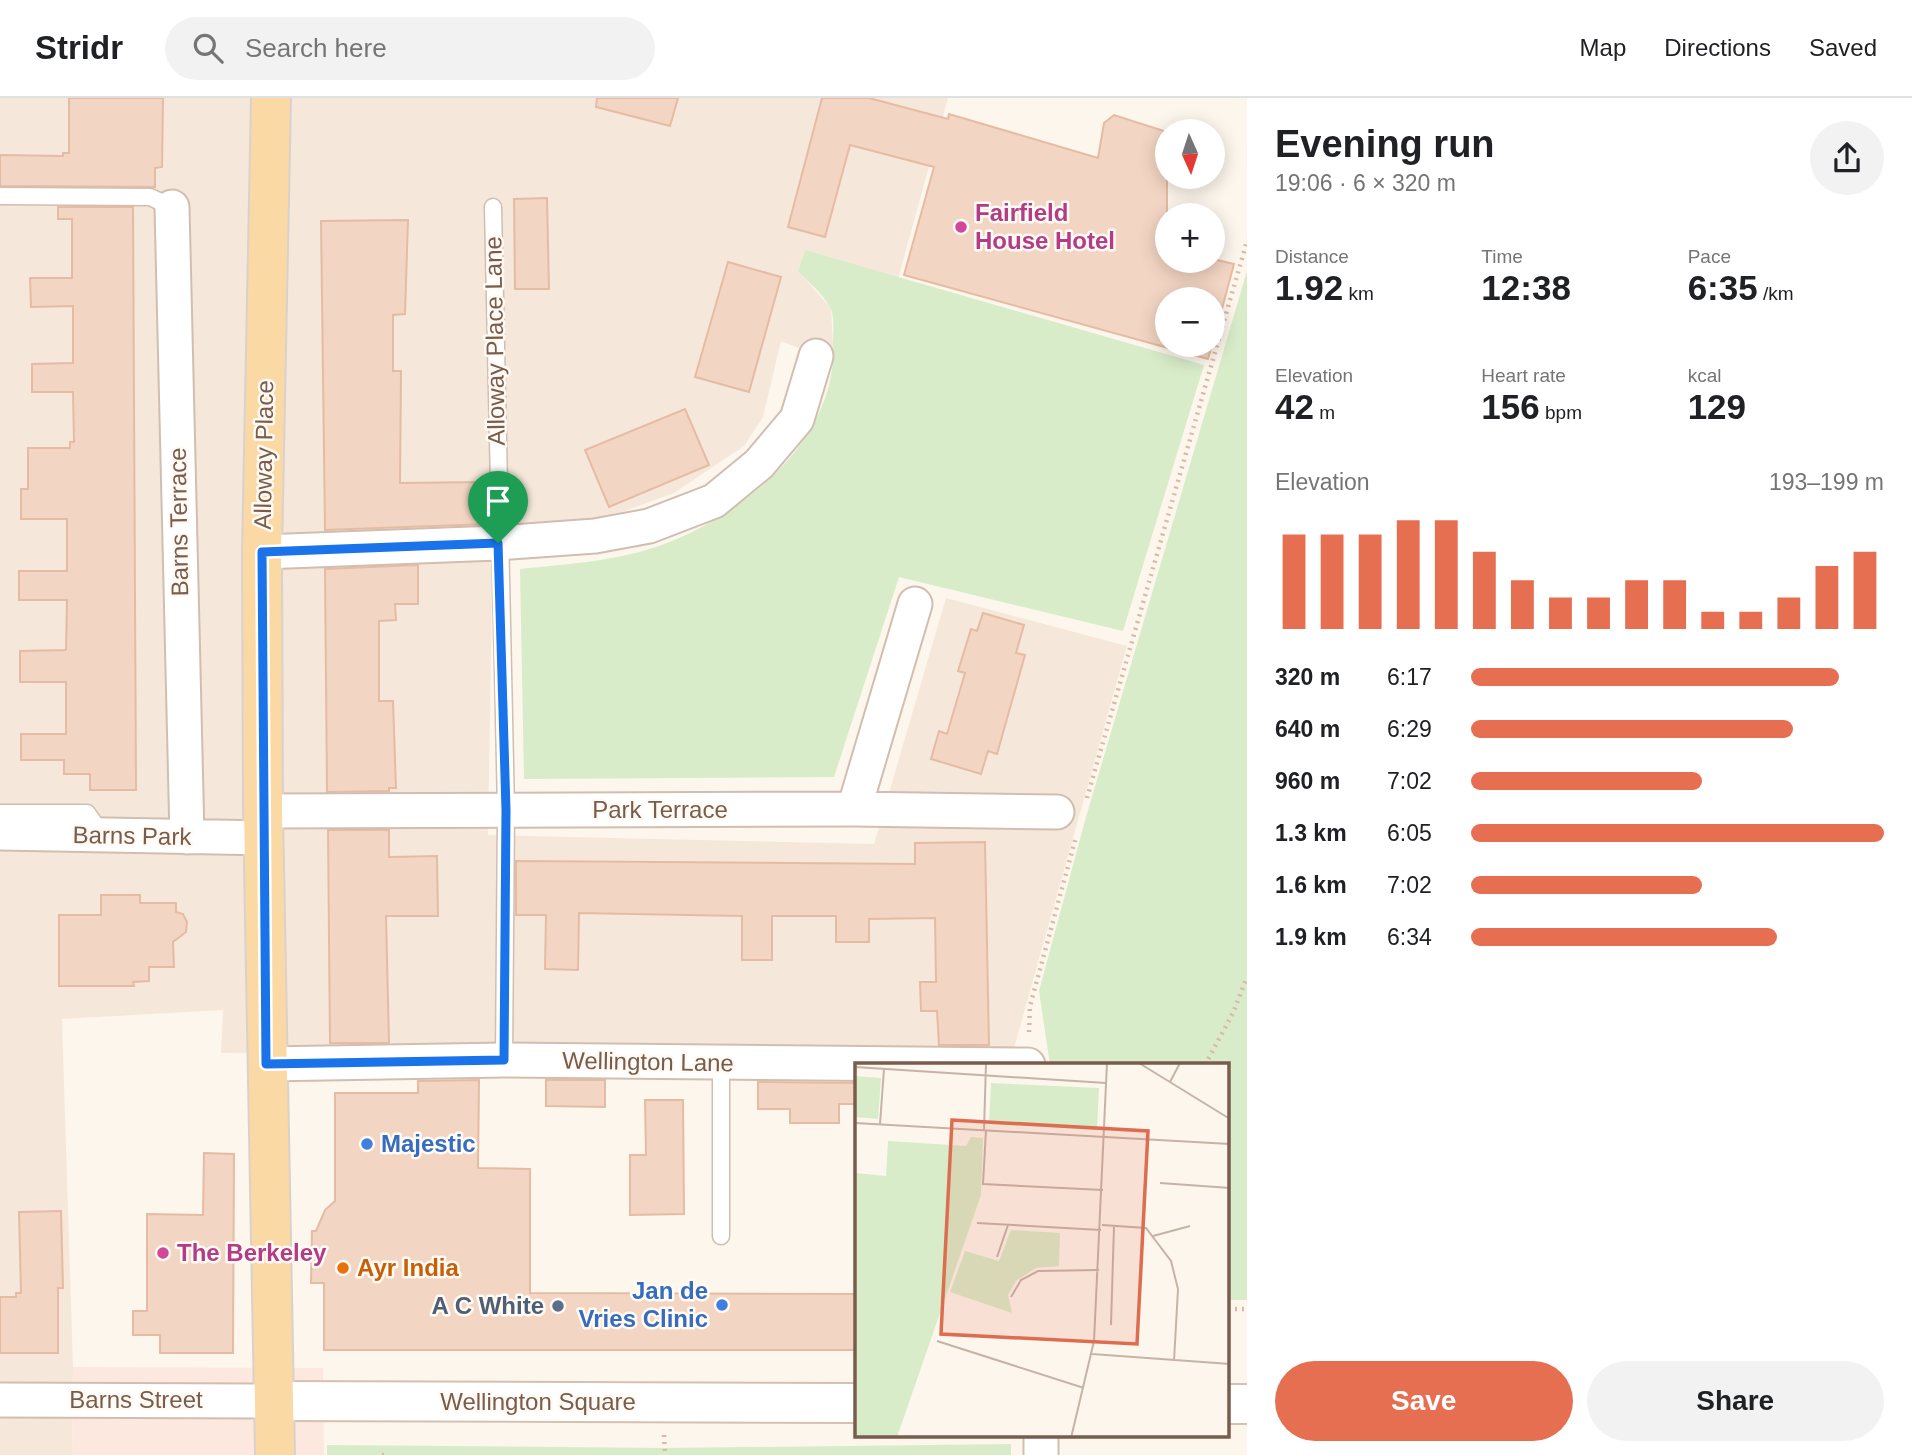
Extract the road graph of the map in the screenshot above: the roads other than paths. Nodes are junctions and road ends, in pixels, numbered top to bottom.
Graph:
1 (271, 98) edge
2 (0, 196) edge
3 (172, 207) joint
4 (492, 207) dead end
5 (816, 356) dead end
6 (498, 543) junction
7 (262, 552) junction
8 (915, 604) dead end
9 (854, 809) junction
10 (506, 810) junction
11 (0, 813) edge
12 (1074, 814) road end
13 (263, 825) junction
14 (0, 833) edge
15 (103, 835) junction
16 (187, 837) junction
17 (504, 1060) junction
18 (721, 1063) junction
19 (855, 1063) edge
20 (266, 1064) junction
21 (721, 1236) dead end
22 (0, 1400) edge
23 (273, 1401) junction
24 (855, 1403) edge
25 (275, 1455) edge

1 - 7 main road, Alloway Place
2 - 3 lane
3 - 16 street, Barns Terrace
4 - 6 lane, Alloway Place Lane
5 - 6 street
6 - 7 street
6 - 10 lane, Alloway Place Lane
7 - 13 main road, Alloway Place
8 - 9 street
9 - 10 street, Park Terrace
9 - 12 street, Park Terrace
10 - 13 street, Park Terrace
10 - 17 lane, Alloway Place Lane
11 - 15 lane
13 - 16 street, Barns Park
13 - 20 main road, Alloway Place
14 - 15 street, Barns Park
15 - 16 street, Barns Park
17 - 18 street, Wellington Lane
17 - 20 street, Wellington Lane
18 - 19 street, Wellington Lane
18 - 21 lane
20 - 23 main road, Alloway Place
22 - 23 street, Barns Street
23 - 24 street, Wellington Square
23 - 25 main road

